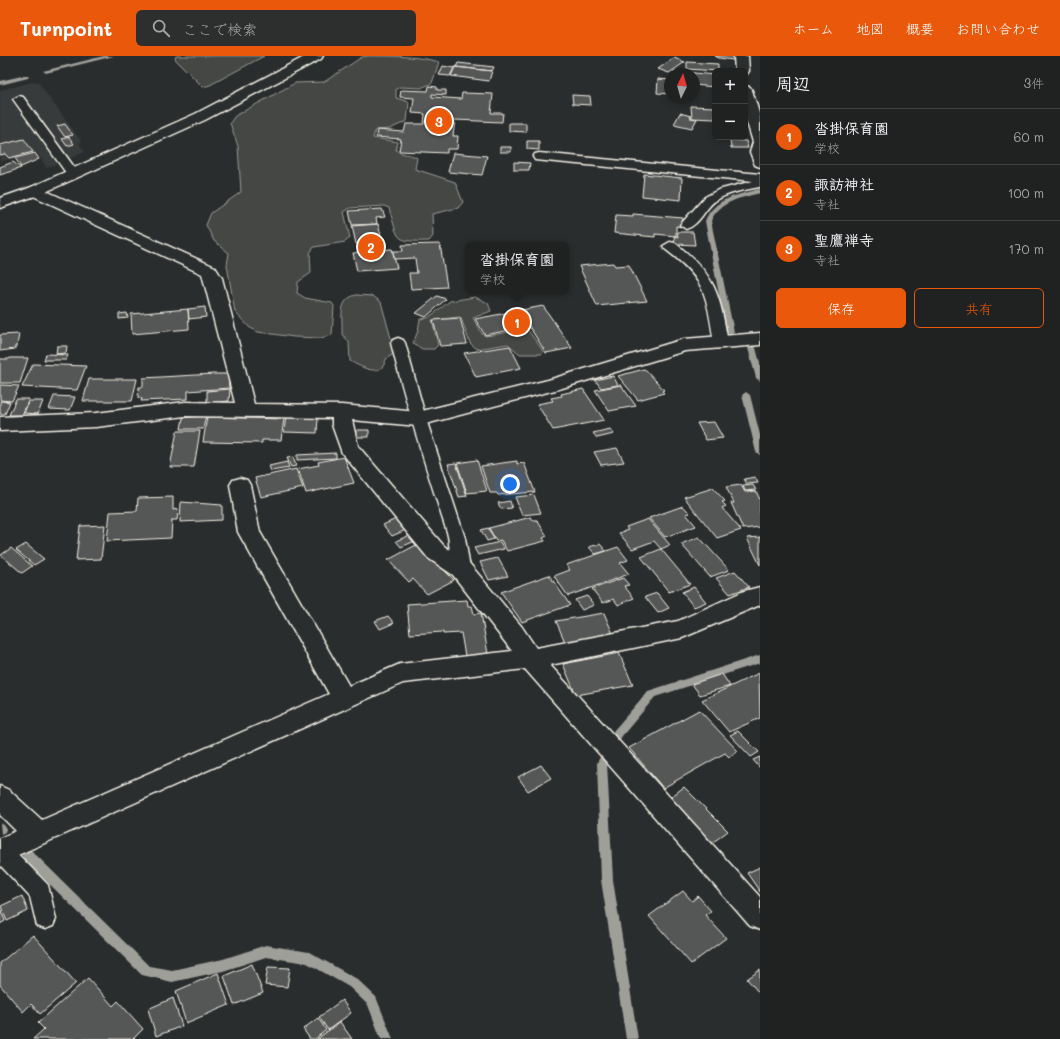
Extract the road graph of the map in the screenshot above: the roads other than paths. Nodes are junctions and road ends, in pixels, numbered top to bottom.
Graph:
1 (316, 56) edge
2 (741, 56) edge
3 (742, 68) edge
4 (19, 99) dead end
5 (748, 100) edge
6 (760, 142) edge
7 (539, 157) dead end
8 (760, 162) edge
9 (73, 174) junction
10 (760, 178) edge
11 (760, 184) edge
12 (34, 191) junction
13 (0, 203) edge
14 (686, 225) dead end
15 (670, 246) dead end
16 (760, 339) edge
17 (721, 342) junction
18 (398, 343) dead end
19 (246, 409) junction
20 (342, 412) junction
21 (418, 419) junction
22 (0, 424) edge
23 (240, 485) dead end
24 (461, 569) junction
25 (760, 596) edge
26 (530, 659) junction
27 (344, 699) junction
28 (0, 798) edge
29 (38, 834) junction
30 (1, 851) edge
31 (759, 914) edge
32 (45, 919) dead end

1 - 9 street
2 - 3 street
4 - 9 lane
5 - 6 street
6 - 8 street
7 - 10 lane
9 - 12 street
11 - 14 lane
12 - 13 street
12 - 19 street
15 - 17 lane
16 - 17 street
17 - 21 street
18 - 21 lane
19 - 20 street
19 - 22 street
20 - 21 street
20 - 24 street
21 - 24 lane
23 - 27 street
24 - 26 street
25 - 26 street
26 - 27 street
26 - 31 street
27 - 29 street
28 - 29 street
29 - 30 street
30 - 32 lane

